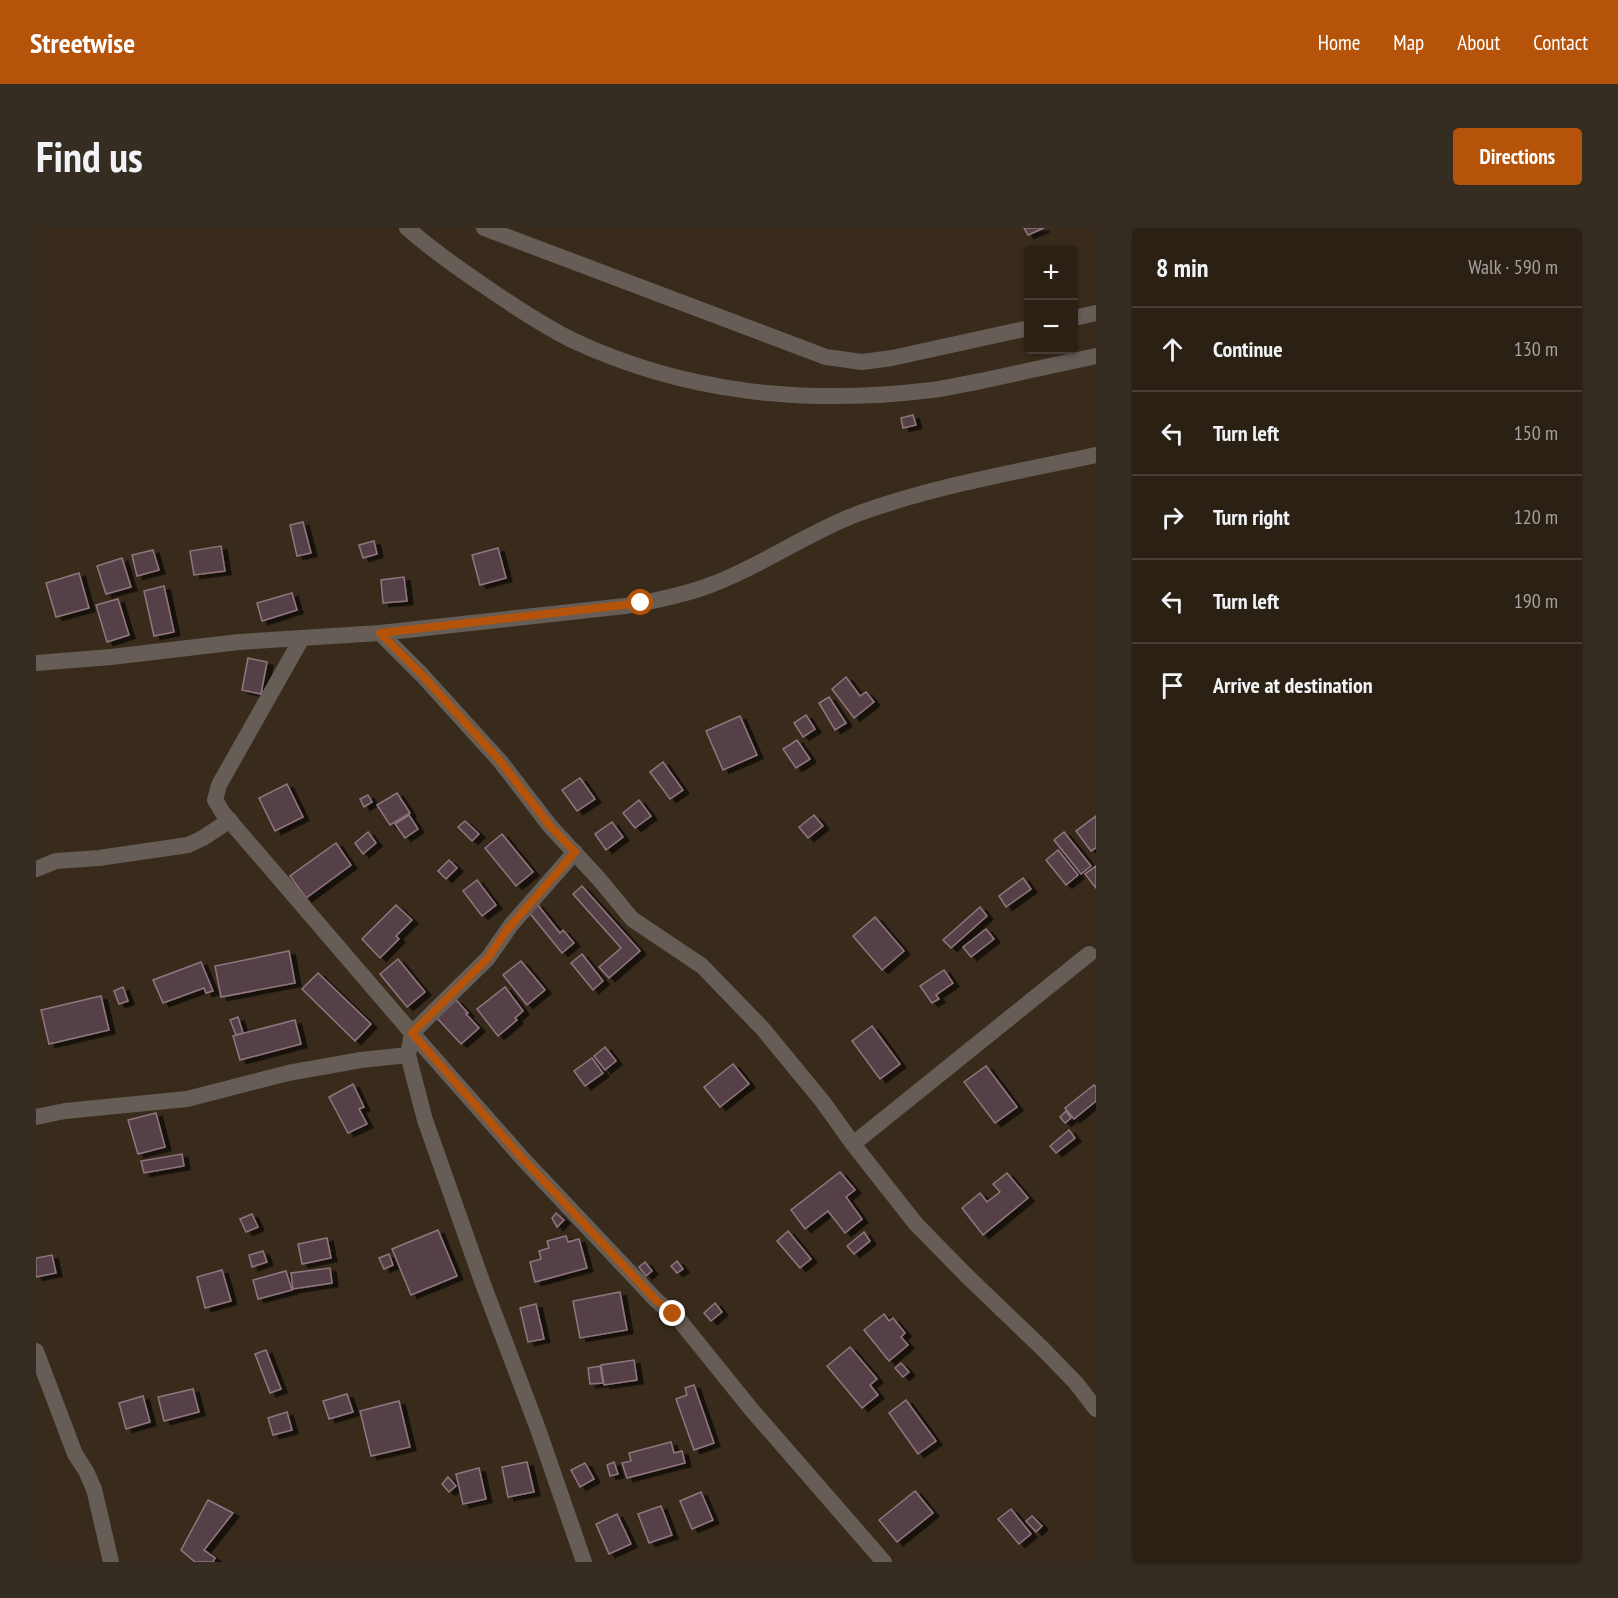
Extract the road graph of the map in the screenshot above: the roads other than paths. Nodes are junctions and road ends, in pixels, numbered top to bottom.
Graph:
1 (407, 228) edge
2 (484, 228) edge
3 (1096, 313) edge
4 (1078, 317) edge
5 (1024, 329) edge
6 (1096, 356) edge
7 (1096, 455) edge
8 (380, 633) junction
9 (302, 638) junction
10 (36, 663) edge
11 (230, 820) junction
12 (575, 852) junction
13 (36, 868) edge
14 (1089, 954) dead end
15 (412, 1033) junction
16 (408, 1055) junction
17 (36, 1116) edge
18 (853, 1144) junction
19 (36, 1352) edge
20 (1096, 1409) edge
21 (111, 1562) edge
22 (584, 1562) edge
23 (884, 1562) edge

1 - 6 street
2 - 5 street
3 - 4 street
7 - 8 street
8 - 9 street
8 - 12 street
9 - 10 street
9 - 11 street
11 - 13 street
11 - 15 street
12 - 15 street
12 - 18 street
14 - 18 street
15 - 16 street
15 - 23 street
16 - 17 street
16 - 22 street
18 - 20 street
19 - 21 street

